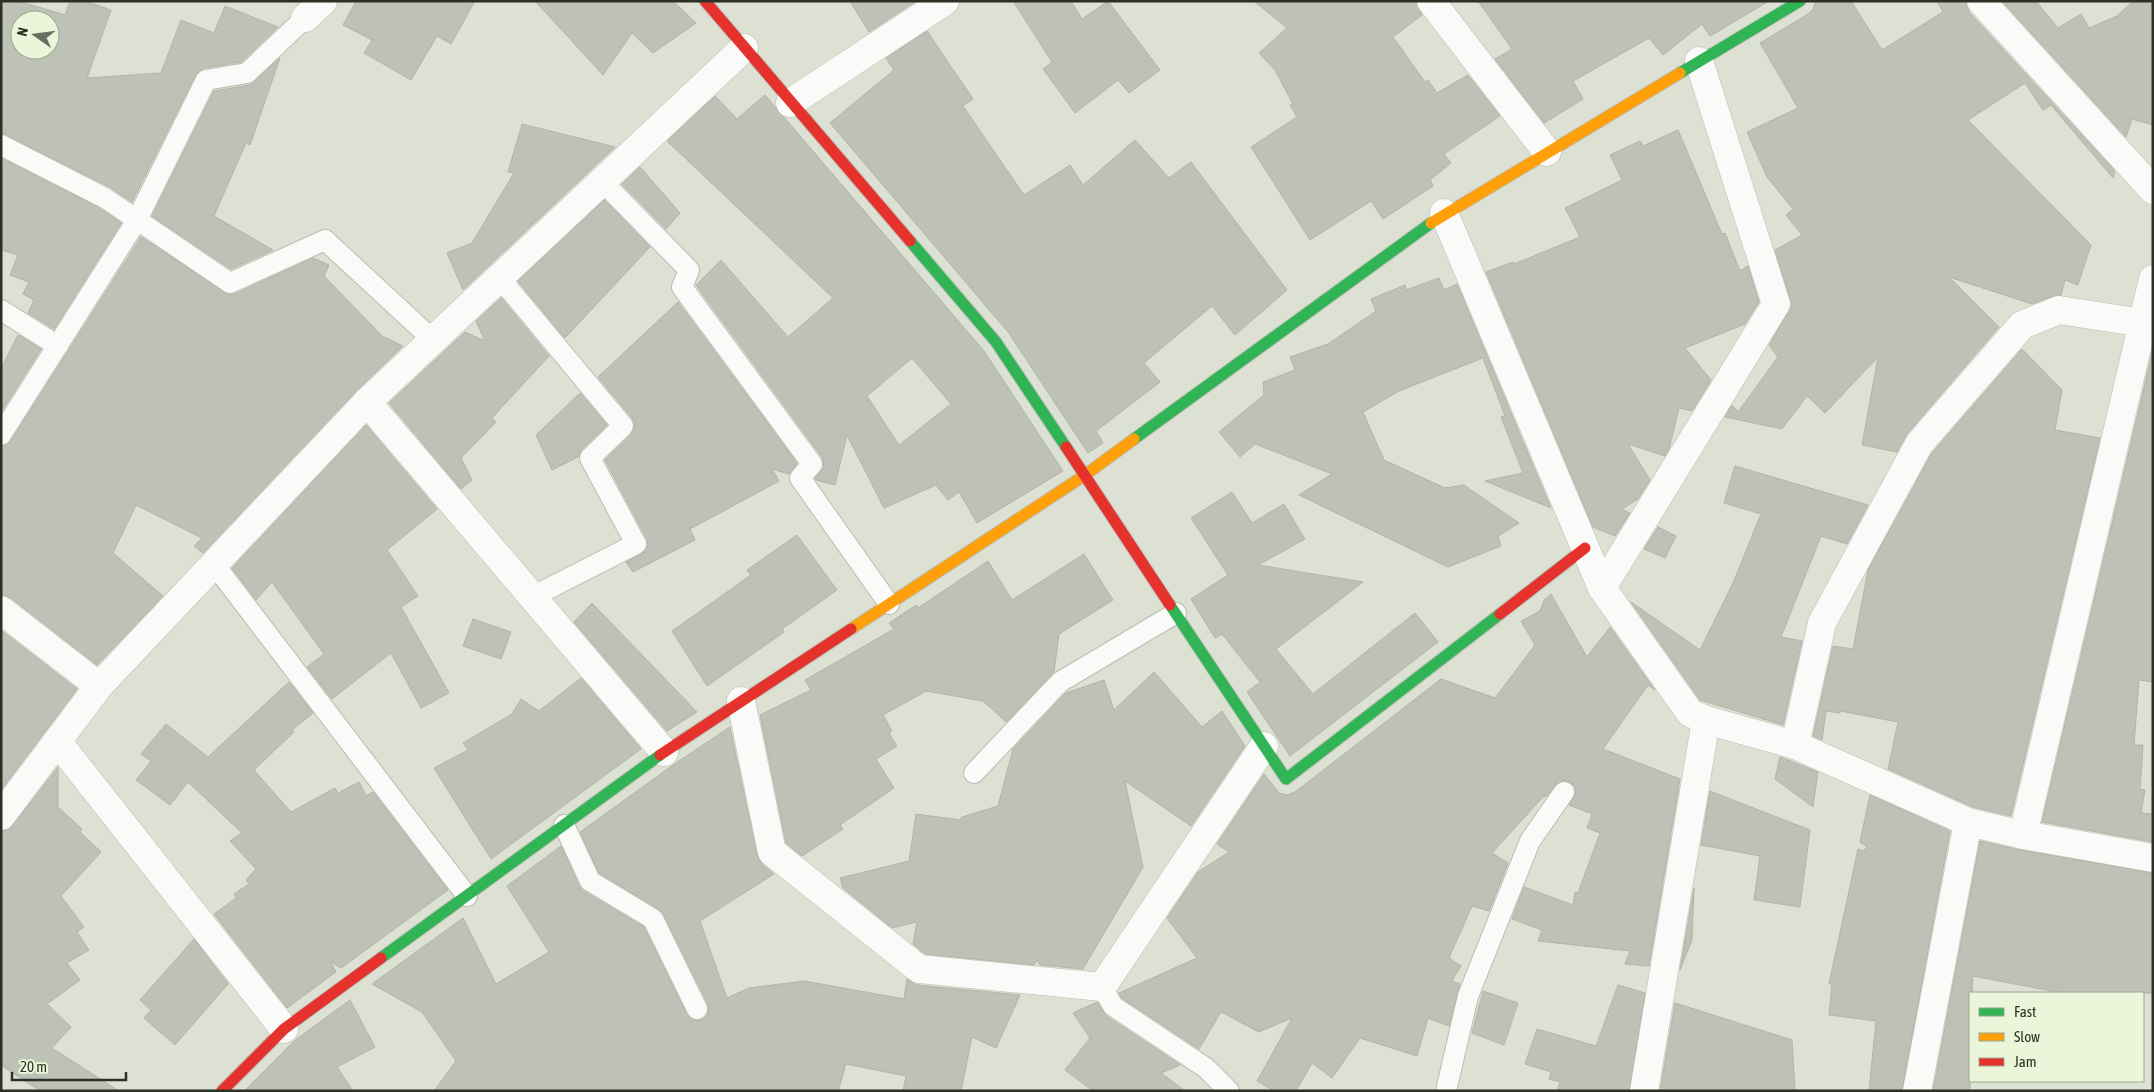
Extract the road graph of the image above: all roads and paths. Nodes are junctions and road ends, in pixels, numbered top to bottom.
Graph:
1 (705, 1) edge
2 (945, 1) edge
3 (1431, 1) edge
4 (1800, 1) edge
5 (1981, 1) edge
6 (314, 10) edge
7 (744, 48) junction
8 (1699, 61) junction
9 (790, 103) junction
10 (1, 145) edge
11 (1547, 152) junction
12 (602, 182) junction
13 (2153, 190) edge
14 (1444, 213) junction
15 (138, 220) junction
16 (500, 278) junction
17 (2153, 279) edge
18 (1, 310) edge
19 (2143, 323) junction
20 (434, 340) junction
21 (58, 346) junction
22 (367, 402) junction
23 (1, 435) edge
24 (1085, 475) junction
25 (1585, 548) junction
26 (214, 564) junction
27 (1602, 588) junction
28 (532, 596) junction
29 (889, 604) junction
30 (1, 610) edge
31 (1176, 613) junction
32 (99, 686) junction
33 (741, 702) junction
34 (1706, 720) junction
35 (57, 741) junction
36 (1795, 745) junction
37 (1264, 746) junction
38 (664, 752) junction
39 (974, 773) dead end
40 (1564, 792) dead end
41 (1, 816) edge
42 (1968, 822) junction
43 (564, 825) junction
44 (2023, 835) junction
45 (2153, 858) edge
46 (467, 896) junction
47 (1102, 988) junction
48 (697, 1009) dead end
49 (284, 1029) junction
50 (222, 1091) edge
51 (1229, 1091) edge
52 (1446, 1091) edge
53 (1644, 1091) edge
54 (1916, 1091) edge

1 - 7 street
2 - 9 street
3 - 11 street
4 - 8 street
5 - 13 street
6 - 15 lane
7 - 9 street
7 - 12 street
8 - 11 street
8 - 27 street
9 - 24 street
10 - 15 lane
11 - 14 street
12 - 16 street
12 - 29 lane
14 - 24 street
14 - 25 street
15 - 20 lane
15 - 21 lane
16 - 20 street
16 - 28 lane
17 - 19 street
18 - 21 lane
19 - 36 street
19 - 44 street
20 - 22 street
21 - 23 lane
22 - 26 street
22 - 28 street
24 - 29 street
24 - 31 street
25 - 27 street
25 - 37 street
26 - 32 street
26 - 46 lane
27 - 34 street
28 - 38 street
29 - 33 street
30 - 32 street
31 - 37 street
31 - 39 lane
32 - 35 street
33 - 38 street
33 - 47 street
34 - 36 street
34 - 53 street
35 - 41 street
35 - 49 street
36 - 42 street
37 - 47 street
38 - 43 street
40 - 52 lane
42 - 44 street
42 - 54 street
43 - 46 street
43 - 48 lane
44 - 45 street
46 - 49 street
47 - 51 lane
49 - 50 street

